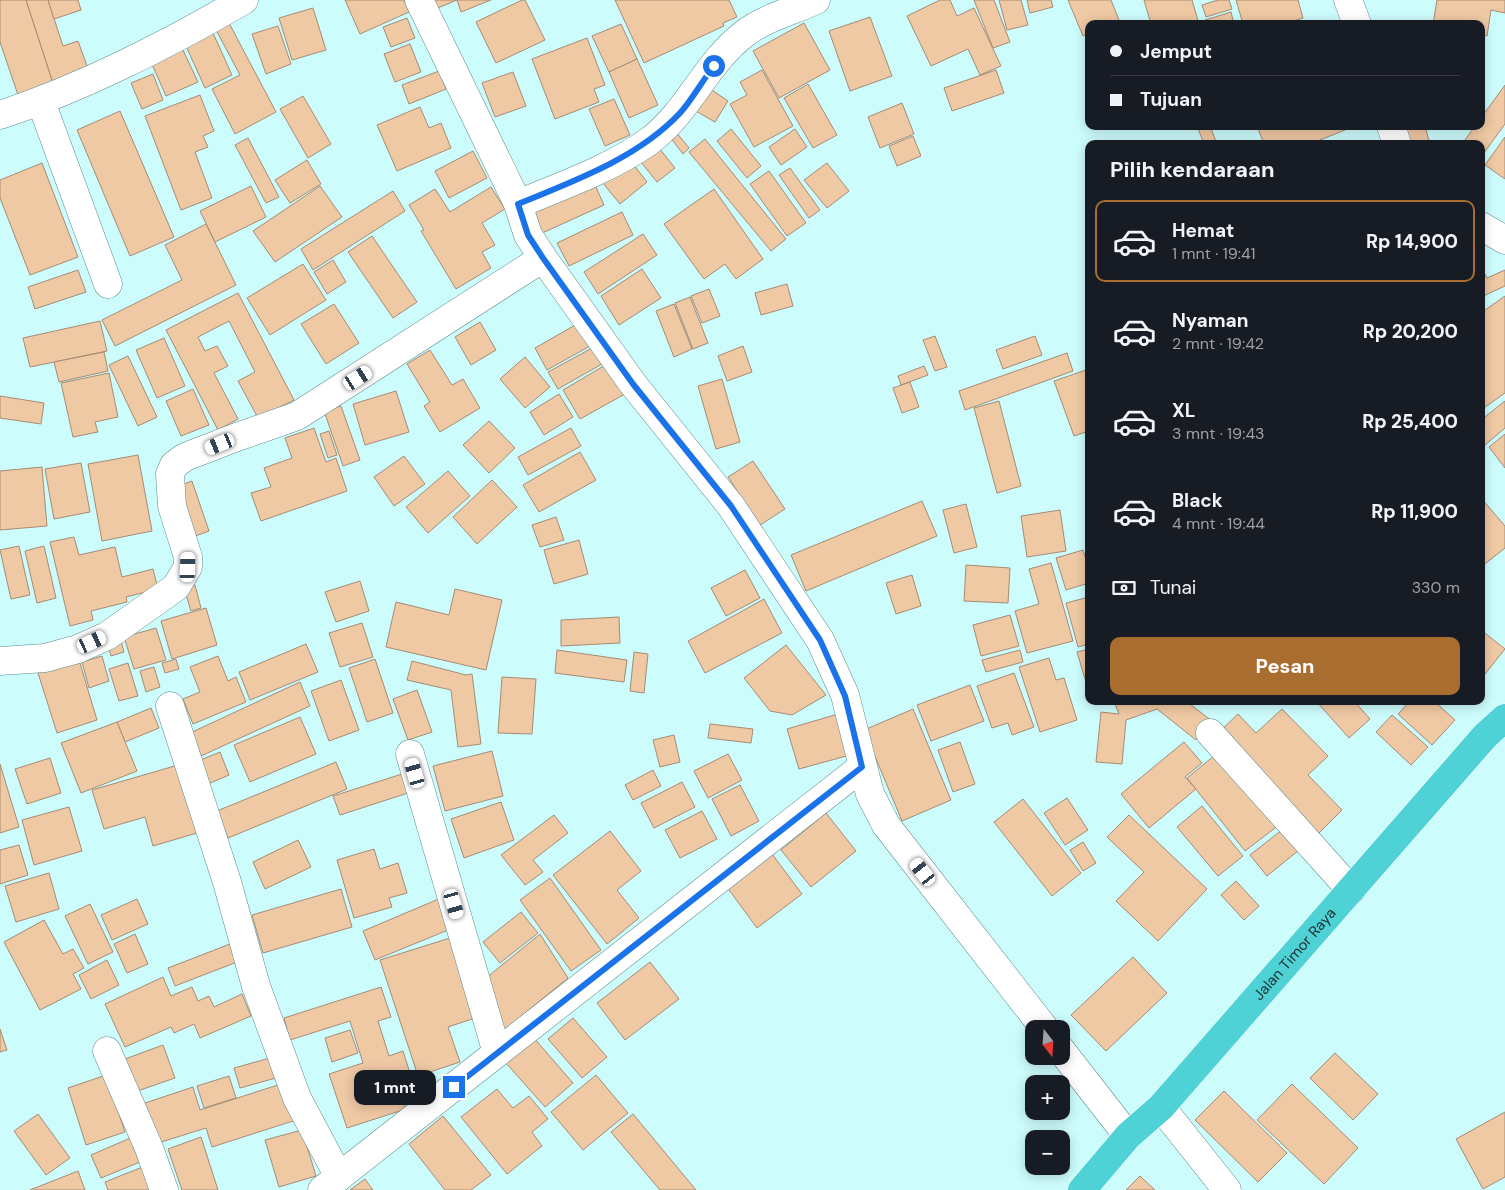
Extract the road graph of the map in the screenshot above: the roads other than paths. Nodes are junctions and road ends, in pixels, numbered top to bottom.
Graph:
1 (244, 0) edge
2 (419, 0) edge
3 (816, 0) edge
4 (1348, 0) edge
5 (1356, 20) edge
6 (41, 102) junction
7 (0, 115) edge
8 (518, 204) junction
9 (1485, 228) edge
10 (1505, 240) edge
11 (543, 258) junction
12 (108, 284) dead end
13 (0, 661) edge
14 (170, 706) dead end
15 (1505, 718) edge
16 (1210, 733) dead end
17 (410, 754) dead end
18 (862, 767) junction
19 (1351, 890) junction
20 (1038, 1020) edge
21 (107, 1051) dead end
22 (497, 1053) junction
23 (1070, 1062) edge
24 (1160, 1107) junction
25 (1128, 1136) junction
26 (331, 1184) edge
27 (164, 1190) edge
28 (1082, 1190) edge
29 (1227, 1190) edge

1 - 6 street
2 - 8 street
3 - 8 street
4 - 5 street
6 - 7 street
6 - 12 street
8 - 11 street
9 - 10 street
11 - 13 street
11 - 18 street
14 - 26 street
15 - 19 highway, Jalan Timor Raya
16 - 19 street
17 - 22 street
18 - 20 street
18 - 22 street
19 - 24 highway, Jalan Timor Raya
21 - 27 street
22 - 26 street
23 - 25 street
24 - 25 highway, Jalan Timor Raya
24 - 29 street
25 - 28 highway, Jalan Timor Raya

